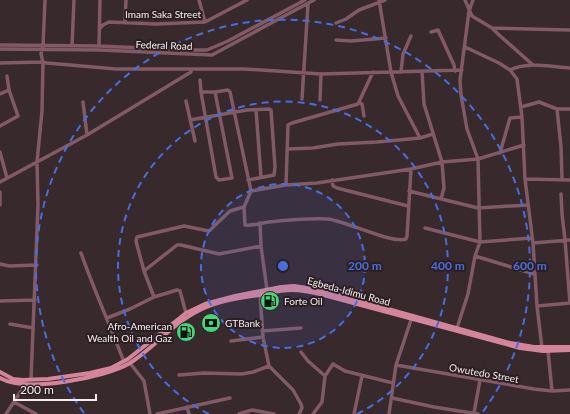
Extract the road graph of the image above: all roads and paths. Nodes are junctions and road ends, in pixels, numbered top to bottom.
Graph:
1 (45, 0) edge
2 (74, 0) edge
3 (100, 0) edge
4 (126, 0) edge
5 (199, 0) edge
6 (247, 0) edge
7 (314, 0) edge
8 (384, 0) edge
9 (465, 0) edge
10 (473, 0) edge
11 (300, 1) edge
12 (306, 2) edge
13 (379, 2) edge
14 (469, 10) junction
15 (125, 22) junction
16 (205, 22) junction
17 (336, 23) dead end
18 (100, 28) junction
19 (492, 28) junction
20 (248, 30) junction
21 (570, 30) edge
22 (431, 32) dead end
23 (250, 35) junction
24 (411, 36) dead end
25 (386, 38) junction
26 (336, 40) dead end
27 (0, 46) edge
28 (72, 46) junction
29 (99, 46) junction
30 (465, 47) junction
31 (43, 48) junction
32 (0, 49) edge
33 (43, 62) junction
34 (0, 63) edge
35 (533, 65) junction
36 (570, 68) edge
37 (191, 69) junction
38 (462, 70) junction
39 (510, 70) junction
40 (422, 71) junction
41 (455, 71) junction
42 (372, 72) junction
43 (391, 72) junction
44 (401, 72) junction
45 (304, 73) junction
46 (321, 74) junction
47 (7, 76) dead end
48 (200, 80) dead end
49 (9, 90) junction
50 (201, 92) junction
51 (215, 92) junction
52 (0, 94) edge
53 (302, 99) dead end
54 (320, 100) dead end
55 (186, 101) dead end
56 (84, 102) dead end
57 (360, 103) junction
58 (521, 107) junction
59 (557, 109) junction
60 (570, 109) edge
61 (256, 110) junction
62 (234, 112) junction
63 (220, 114) junction
64 (364, 116) dead end
65 (206, 117) junction
66 (522, 117) junction
67 (190, 120) junction
68 (0, 126) edge
69 (433, 134) junction
70 (87, 135) junction
71 (420, 138) junction
72 (195, 141) dead end
73 (524, 145) junction
74 (288, 150) junction
75 (0, 152) edge
76 (500, 153) junction
77 (478, 159) junction
78 (37, 162) junction
79 (442, 162) junction
80 (411, 169) junction
81 (261, 177) junction
82 (7, 178) junction
83 (525, 179) junction
84 (562, 179) junction
85 (248, 180) junction
86 (332, 180) junction
87 (570, 180) edge
88 (0, 182) edge
89 (286, 185) junction
90 (251, 191) junction
91 (409, 191) junction
92 (0, 192) edge
93 (561, 194) dead end
94 (440, 199) junction
95 (0, 205) edge
96 (528, 205) junction
97 (408, 206) junction
98 (244, 207) junction
99 (478, 208) junction
100 (260, 223) junction
101 (425, 228) dead end
102 (532, 238) junction
103 (568, 240) edge
104 (480, 242) junction
105 (533, 243) junction
106 (261, 246) junction
107 (81, 253) dead end
108 (475, 256) junction
109 (0, 264) edge
110 (37, 265) junction
111 (144, 271) junction
112 (534, 274) junction
113 (267, 290) junction
114 (260, 294) junction
115 (154, 296) junction
116 (35, 300) junction
117 (0, 301) edge
118 (537, 306) junction
119 (186, 313) junction
120 (107, 318) junction
121 (411, 320) junction
122 (10, 324) dead end
123 (33, 328) junction
124 (301, 328) dead end
125 (457, 328) junction
126 (262, 332) junction
127 (263, 337) junction
128 (156, 340) junction
129 (231, 341) dead end
130 (570, 347) edge
131 (542, 348) junction
132 (570, 350) edge
133 (548, 351) junction
134 (301, 352) dead end
135 (124, 362) junction
136 (130, 363) junction
137 (396, 365) junction
138 (269, 366) junction
139 (0, 372) edge
140 (179, 375) dead end
141 (325, 376) junction
142 (362, 376) junction
143 (0, 378) edge
144 (32, 379) junction
145 (480, 380) junction
146 (48, 381) junction
147 (393, 383) junction
148 (25, 385) junction
149 (570, 390) edge
150 (552, 392) junction
151 (230, 398) dead end
152 (392, 398) junction
153 (14, 402) junction
154 (187, 407) junction
155 (6, 414) edge
156 (36, 414) edge
157 (150, 414) edge
158 (157, 414) edge
159 (189, 414) edge
160 (239, 414) edge
161 (273, 414) edge
162 (299, 414) edge
163 (313, 414) edge
164 (354, 414) edge
165 (389, 414) edge
166 (476, 414) edge

1 - 31 street
2 - 28 street
3 - 18 street
4 - 15 street
5 - 16 street
6 - 16 street, Imam Saka Street
7 - 12 street, Federal Road
8 - 13 street
9 - 14 street
10 - 14 street
11 - 12 street, Federal Road
11 - 20 street, Federal Road
12 - 23 street, Federal Road
12 - 45 street
13 - 17 street
13 - 25 street
14 - 19 street
14 - 30 street
15 - 16 street, Imam Saka Street
15 - 18 street, Imam Saka Street
18 - 29 street
19 - 21 street
19 - 35 street
20 - 23 street
20 - 29 street, Federal Road
22 - 41 street
23 - 31 street, Federal Road
24 - 44 street
25 - 26 street
25 - 43 street
27 - 31 street, Federal Road
28 - 29 street, Federal Road
28 - 31 street, Federal Road
30 - 38 street
30 - 39 street
31 - 32 street, Federal Road
31 - 33 street
33 - 34 street
33 - 37 street
33 - 78 street
35 - 36 street
35 - 39 street
37 - 45 street
37 - 70 street
38 - 41 street
38 - 77 street
39 - 58 street
40 - 41 street
40 - 44 street
40 - 69 street
42 - 43 street
42 - 46 street
42 - 57 street
43 - 44 street
43 - 71 street
45 - 46 street
45 - 53 street
46 - 54 street
47 - 49 street
48 - 50 street
49 - 52 street
49 - 68 street
50 - 51 street
50 - 65 street
51 - 62 street
51 - 63 street
55 - 67 street
56 - 70 street
57 - 64 street
57 - 74 street
58 - 59 street
58 - 66 street
59 - 60 street
59 - 84 street
61 - 62 street
61 - 81 street
61 - 81 street
62 - 63 street
62 - 85 street
63 - 65 street
63 - 65 street
65 - 67 street
66 - 73 street
66 - 76 street
67 - 72 street
69 - 71 street
69 - 79 street
70 - 78 street
71 - 74 street
73 - 76 street
73 - 83 street
74 - 89 street
75 - 82 street
76 - 77 street
77 - 79 street
77 - 99 street
78 - 82 street
78 - 110 street
79 - 80 street
79 - 94 street
80 - 86 street
80 - 91 street
81 - 85 street
82 - 88 street
83 - 84 street
83 - 96 street
84 - 87 street
85 - 90 street
86 - 89 street
86 - 97 street
89 - 90 street
90 - 98 street
91 - 94 street
91 - 97 street
92 - 95 street
93 - 103 street
94 - 99 street
96 - 99 street
96 - 102 street
97 - 100 street
98 - 100 street
98 - 111 street
99 - 104 street
100 - 106 street
101 - 104 street
102 - 104 street
102 - 105 street
103 - 105 street
103 - 118 street
104 - 108 street
105 - 112 street
106 - 111 street
106 - 113 street
107 - 120 street
108 - 112 street
108 - 125 street
109 - 110 street
110 - 116 street
111 - 115 street
112 - 118 street
113 - 119 main road, Egbeda-Idimu Road
113 - 125 main road, Egbeda-Idimu Road
114 - 121 main road, Egbeda-Idimu Road
114 - 126 street
114 - 128 main road, Egbeda-Idimu Road
115 - 119 street
115 - 120 street
116 - 117 street
116 - 123 street
118 - 131 street
119 - 128 main road, Egbeda-Idimu Road
120 - 135 street
121 - 133 main road, Egbeda-Idimu Road
121 - 137 street
122 - 123 street
123 - 144 street
124 - 126 street
125 - 131 main road, Egbeda-Idimu Road
126 - 127 street
127 - 129 street
127 - 138 street
128 - 135 main road, Egbeda-Idimu Road
128 - 136 main road, Egbeda-Idimu Road
130 - 131 main road, Egbeda-Idimu Road
132 - 133 main road, Egbeda-Idimu Road
133 - 150 street
134 - 141 street
135 - 146 main road, Egbeda-Idimu Road
136 - 146 main road, Egbeda-Idimu Road
136 - 157 street
137 - 145 street, Owutedo Street
137 - 147 street
138 - 140 street
138 - 162 street
139 - 144 main road, Egbeda-Idimu Road
141 - 142 street
141 - 163 street
142 - 147 street
142 - 164 street
143 - 148 main road, Egbeda-Idimu Road
144 - 146 main road, Egbeda-Idimu Road
145 - 150 street, Owutedo Street
145 - 166 street
146 - 148 main road, Egbeda-Idimu Road
147 - 152 street
148 - 153 street
149 - 150 street, Owutedo Street
151 - 154 street
152 - 165 street
152 - 166 street
153 - 155 street
153 - 156 street
154 - 158 street
154 - 159 street
160 - 161 street

